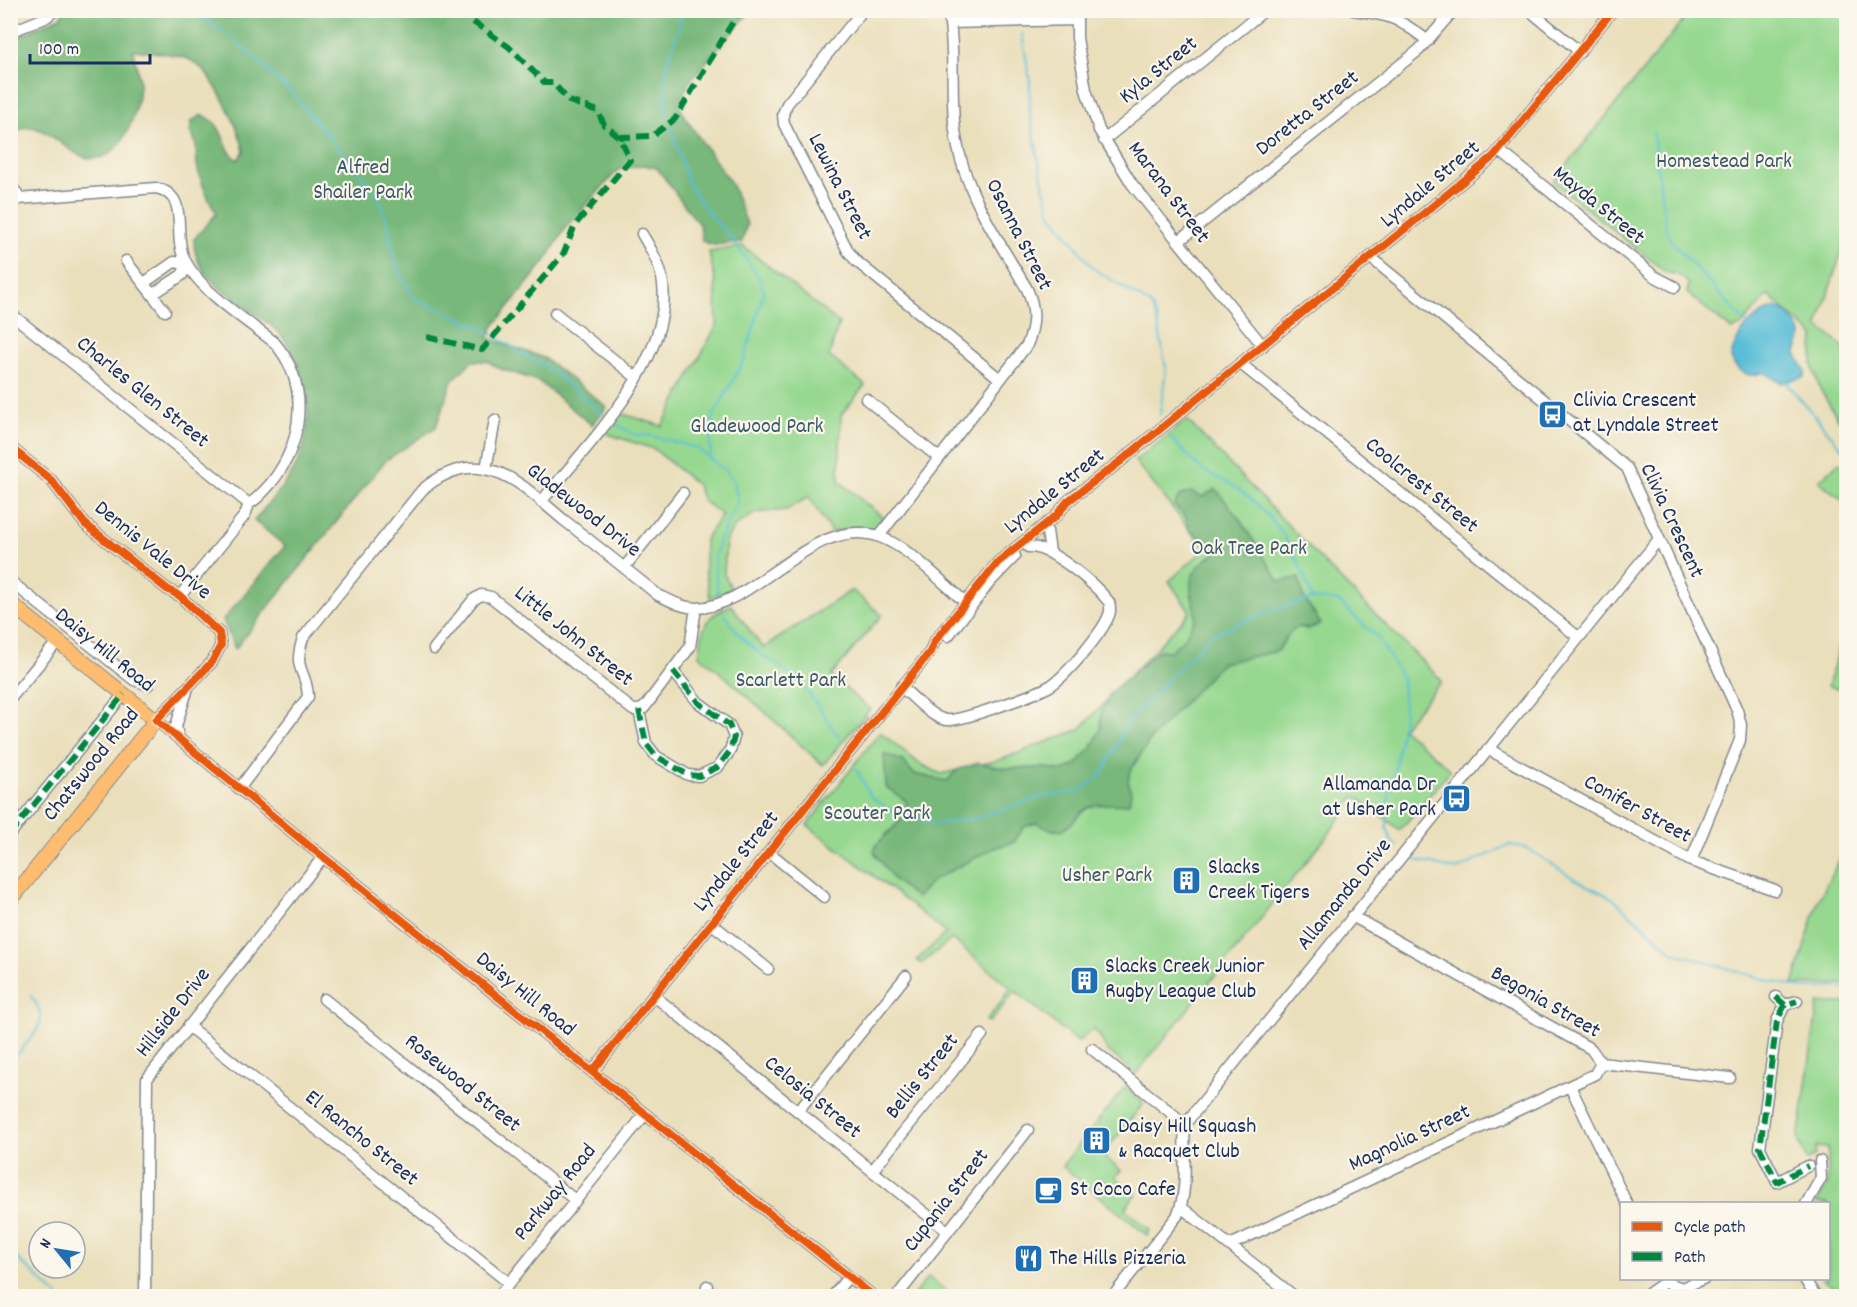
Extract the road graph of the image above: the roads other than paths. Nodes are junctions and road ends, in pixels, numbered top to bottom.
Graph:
1 (55, 10) edge
2 (863, 10) edge
3 (948, 10) edge
4 (1265, 10) edge
5 (1353, 10) edge
6 (1454, 10) edge
7 (1529, 10) edge
8 (1614, 10) edge
9 (1076, 15) edge
10 (950, 23) junction
11 (10, 32) edge
12 (1428, 41) junction
13 (1580, 52) junction
14 (1104, 140) junction
15 (1500, 151) junction
16 (10, 186) edge
17 (18, 199) junction
18 (10, 208) edge
19 (642, 234) dead end
20 (1179, 241) junction
21 (1371, 258) junction
22 (126, 261) dead end
23 (187, 264) junction
24 (144, 283) junction
25 (1675, 288) dead end
26 (153, 294) junction
27 (165, 311) dead end
28 (10, 313) edge
29 (555, 313) dead end
30 (1263, 346) junction
31 (1241, 364) junction
32 (637, 378) junction
33 (1000, 378) junction
34 (866, 399) dead end
35 (495, 420) dead end
36 (10, 447) edge
37 (939, 458) junction
38 (1122, 461) junction
39 (486, 469) junction
40 (683, 493) dead end
41 (542, 502) junction
42 (249, 504) junction
43 (1047, 531) junction
44 (879, 536) junction
45 (1659, 539) junction
46 (1028, 546) junction
47 (1050, 552) junction
48 (624, 568) junction
49 (10, 581) edge
50 (180, 596) junction
51 (10, 603) edge
52 (968, 604) junction
53 (696, 608) junction
54 (219, 633) joint
55 (1578, 637) junction
56 (58, 641) junction
57 (434, 649) dead end
58 (673, 671) junction
59 (148, 685) dead end
60 (902, 687) junction
61 (188, 688) junction
62 (124, 694) junction
63 (10, 699) edge
64 (639, 710) junction
65 (156, 720) junction
66 (178, 737) junction
67 (1488, 749) junction
68 (239, 789) junction
69 (10, 834) edge
70 (769, 852) junction
71 (323, 857) junction
72 (1691, 861) junction
73 (1775, 890) dead end
74 (824, 897) dead end
75 (11, 900) edge
76 (1352, 916) junction
77 (711, 923) junction
78 (768, 969) dead end
79 (906, 976) dead end
80 (653, 995) junction
81 (1776, 997) dead end
82 (324, 999) dead end
83 (1797, 1001) dead end
84 (1785, 1005) junction
85 (188, 1026) junction
86 (982, 1035) dead end
87 (1092, 1049) dead end
88 (1601, 1063) junction
89 (592, 1072) junction
90 (1730, 1078) dead end
91 (1569, 1086) junction
92 (798, 1111) junction
93 (645, 1114) junction
94 (1185, 1124) junction
95 (1028, 1130) dead end
96 (1820, 1161) dead end
97 (1808, 1166) dead end
98 (872, 1171) junction
99 (575, 1200) junction
100 (1627, 1202) edge
101 (1807, 1202) edge
102 (1181, 1207) junction
103 (946, 1230) junction
104 (1230, 1245) junction
105 (848, 1277) junction
106 (1664, 1280) edge
107 (1700, 1280) edge
108 (1805, 1280) edge
109 (509, 1283) junction
110 (145, 1296) edge
111 (499, 1296) edge
112 (833, 1296) edge
113 (873, 1296) edge
114 (897, 1296) edge
115 (1113, 1296) edge
116 (1294, 1296) edge
117 (1644, 1296) edge
118 (1815, 1296) edge

1 - 11 street
2 - 33 street, Lewina Street
3 - 10 street, Osanna Street
4 - 14 street, Kyla Street
5 - 12 street
6 - 12 street, Doretta Street
7 - 13 street
8 - 13 street, Lyndale Street
9 - 10 street
9 - 14 street, Marana Street
10 - 33 street, Osanna Street
12 - 20 street, Doretta Street
13 - 15 street, Lyndale Street
14 - 20 street, Marana Street
15 - 21 street, Lyndale Street
15 - 25 street, Mayda Street
16 - 17 street
17 - 18 street
17 - 23 street
19 - 32 street
20 - 30 street, Marana Street
21 - 30 street, Lyndale Street
21 - 45 street, Clivia Crescent
22 - 24 street
23 - 24 street
23 - 26 street
23 - 42 street
24 - 26 street
26 - 27 street
28 - 42 street, Charles Glen Street
29 - 32 street
30 - 31 street, Lyndale Street
31 - 38 street, Lyndale Street
31 - 55 street, Coolcrest Street
32 - 41 street
33 - 37 street, Osanna Street
34 - 37 street
35 - 39 street
36 - 50 street, Dennis Vale Drive
37 - 44 street, Osanna Street
38 - 43 street, Lyndale Street
38 - 52 street, Lyndale Street
39 - 41 street, Gladewood Drive
39 - 68 street, Gladewood Drive
40 - 48 street
41 - 48 street, Gladewood Drive
42 - 50 street
43 - 46 street, Lyndale Street
43 - 47 street
44 - 52 street
44 - 53 street
45 - 55 street, Allamanda Drive
45 - 72 street, Clivia Crescent
46 - 47 street
46 - 52 street, Lyndale Street
47 - 60 street
48 - 53 street, Gladewood Drive
49 - 59 street
50 - 54 street, Dennis Vale Drive
51 - 56 main road, Daisy Hill Road
52 - 60 street, Lyndale Street
53 - 58 street
54 - 61 street, Chatswood Road
55 - 67 street, Allamanda Drive
56 - 62 main road, Daisy Hill Road
56 - 63 street
57 - 64 street, Little John Street
58 - 64 street
58 - 64 street
60 - 70 street, Lyndale Street
61 - 65 street, Chatswood Road
61 - 66 street, Chatswood Road
62 - 65 main road, Daisy Hill Road
62 - 69 street
65 - 66 street, Daisy Hill Road
65 - 75 main road, Chatswood Road
66 - 68 street, Daisy Hill Road
67 - 72 street, Conifer Street
67 - 76 street, Allamanda Drive
68 - 71 street, Daisy Hill Road
70 - 74 street
70 - 77 street, Lyndale Street
71 - 85 street, Hillside Drive
71 - 89 street, Daisy Hill Road
72 - 73 street, Conifer Street
76 - 88 street, Begonia Street
76 - 94 street, Allamanda Drive
77 - 78 street
77 - 80 street, Lyndale Street
79 - 92 street
80 - 89 street, Lyndale Street
80 - 92 street, Celosia Street
81 - 84 street
82 - 99 street, Rosewood Street
83 - 84 street
84 - 97 street
85 - 109 street, El Rancho Street
85 - 110 street, Hillside Drive
86 - 98 street, Bellis Street
87 - 94 street
88 - 90 street, Begonia Street
88 - 91 street, Magnolia Street
89 - 93 street, Daisy Hill Road
91 - 100 street
91 - 104 street, Magnolia Street
92 - 98 street, Celosia Street
93 - 99 street, Parkway Road
93 - 105 street, Daisy Hill Road
94 - 102 street
95 - 103 street, Cupania Street
96 - 101 street
98 - 103 street, Celosia Street
99 - 109 street, Parkway Road
102 - 104 street
102 - 115 street
103 - 114 street, Cupania Street
104 - 116 street
105 - 112 street
105 - 113 street, Daisy Hill Road
106 - 107 street
106 - 117 street
108 - 118 street
109 - 111 street, Parkway Road

